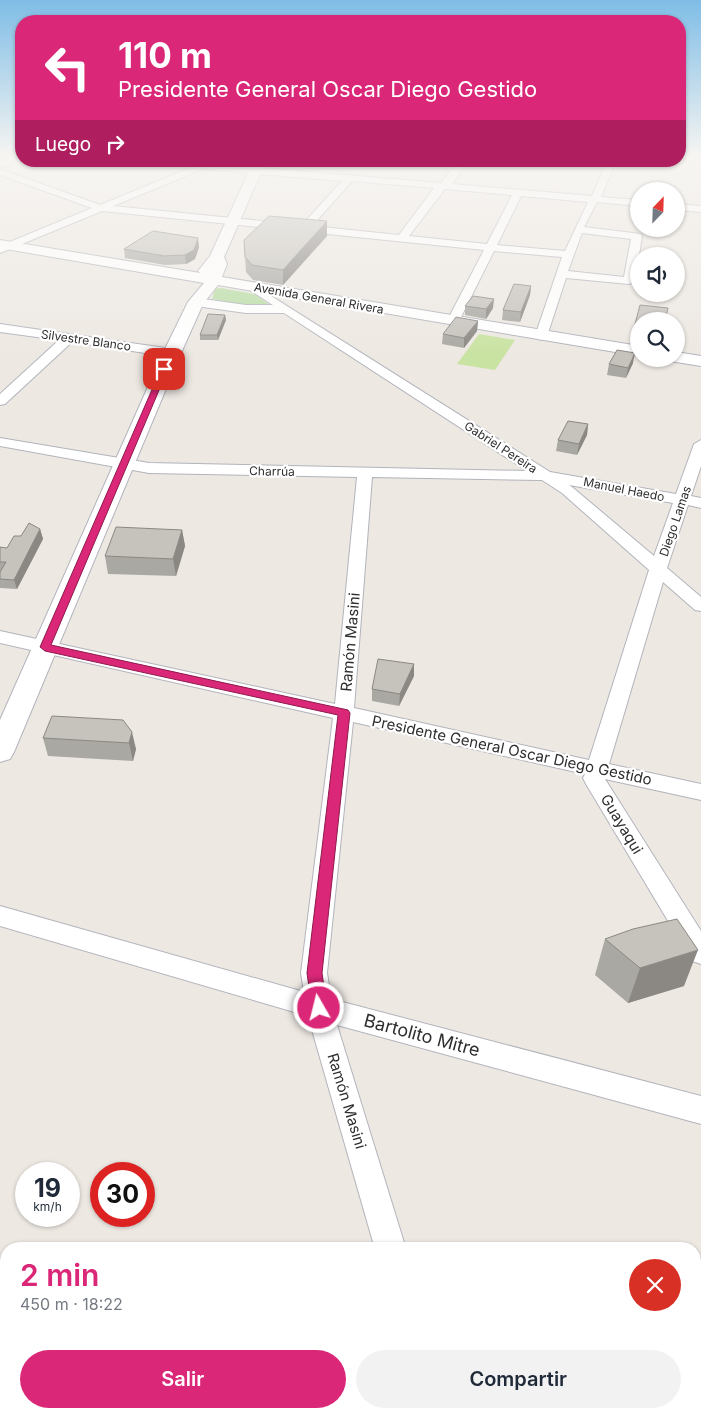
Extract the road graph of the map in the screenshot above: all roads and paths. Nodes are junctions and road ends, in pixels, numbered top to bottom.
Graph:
1 (63, 223) edge
2 (232, 223) edge
3 (255, 223) edge
4 (308, 223) edge
5 (413, 223) edge
6 (501, 223) edge
7 (581, 223) edge
8 (304, 228) junction
9 (578, 230) junction
10 (402, 238) junction
11 (4, 247) edge
12 (488, 247) junction
13 (570, 255) junction
14 (213, 260) junction
15 (173, 273) junction
16 (563, 274) junction
17 (208, 279) junction
18 (252, 287) junction
19 (196, 302) junction
20 (286, 309) junction
21 (453, 321) junction
22 (0, 328) edge
23 (541, 336) junction
24 (69, 338) junction
25 (630, 350) edge
26 (172, 353) junction
27 (685, 358) edge
28 (701, 361) edge
29 (0, 402) edge
30 (0, 442) edge
31 (701, 444) edge
32 (122, 464) junction
33 (365, 474) junction
34 (546, 476) junction
35 (683, 500) junction
36 (701, 503) edge
37 (658, 569) junction
38 (701, 606) edge
39 (0, 637) edge
40 (45, 647) junction
41 (344, 713) junction
42 (0, 752) edge
43 (597, 768) junction
44 (701, 792) edge
45 (0, 916) edge
46 (701, 953) edge
47 (319, 1008) junction
48 (701, 1110) edge
49 (389, 1242) edge

1 - 11 street
2 - 14 street
3 - 8 street
4 - 8 street
5 - 10 street
6 - 12 street
7 - 9 street
8 - 10 street
9 - 13 street
9 - 16 street
10 - 12 street
11 - 15 street, Avenida General Rivera
12 - 13 street
12 - 21 street
13 - 16 street
14 - 15 street
14 - 17 street
15 - 17 street, Avenida General Rivera
16 - 23 street
17 - 18 street, Avenida General Rivera
17 - 19 street
18 - 20 street, Gabriel Pereira
18 - 21 street, Avenida General Rivera
19 - 20 street
19 - 26 street
20 - 34 street, Gabriel Pereira
21 - 23 street, Avenida General Rivera
22 - 24 street, Silvestre Blanco
23 - 25 street, Avenida General Rivera
24 - 26 street, Silvestre Blanco
24 - 29 street
26 - 32 street
27 - 28 street
30 - 32 street, Charrúa
31 - 35 street, Diego Lamas
32 - 33 street, Charrúa
32 - 40 street
33 - 34 street, Charrúa
33 - 41 street, Ramón Masini
34 - 35 street, Manuel Haedo
34 - 37 street, Gabriel Pereira
35 - 36 street, Manuel Haedo
35 - 37 street, Diego Lamas
37 - 38 street, Gabriel Pereira
37 - 43 street, Guayaqui
39 - 40 street, Presidente General Oscar Diego Gestido
40 - 41 street, Presidente General Oscar Diego Gestido
40 - 42 street
41 - 43 street, Presidente General Oscar Diego Gestido
41 - 47 street, Ramón Masini
43 - 44 street, Presidente General Oscar Diego Gestido
43 - 46 street, Guayaqui
45 - 47 street, Bartolito Mitre
47 - 48 street, Bartolito Mitre
47 - 49 street, Ramón Masini

